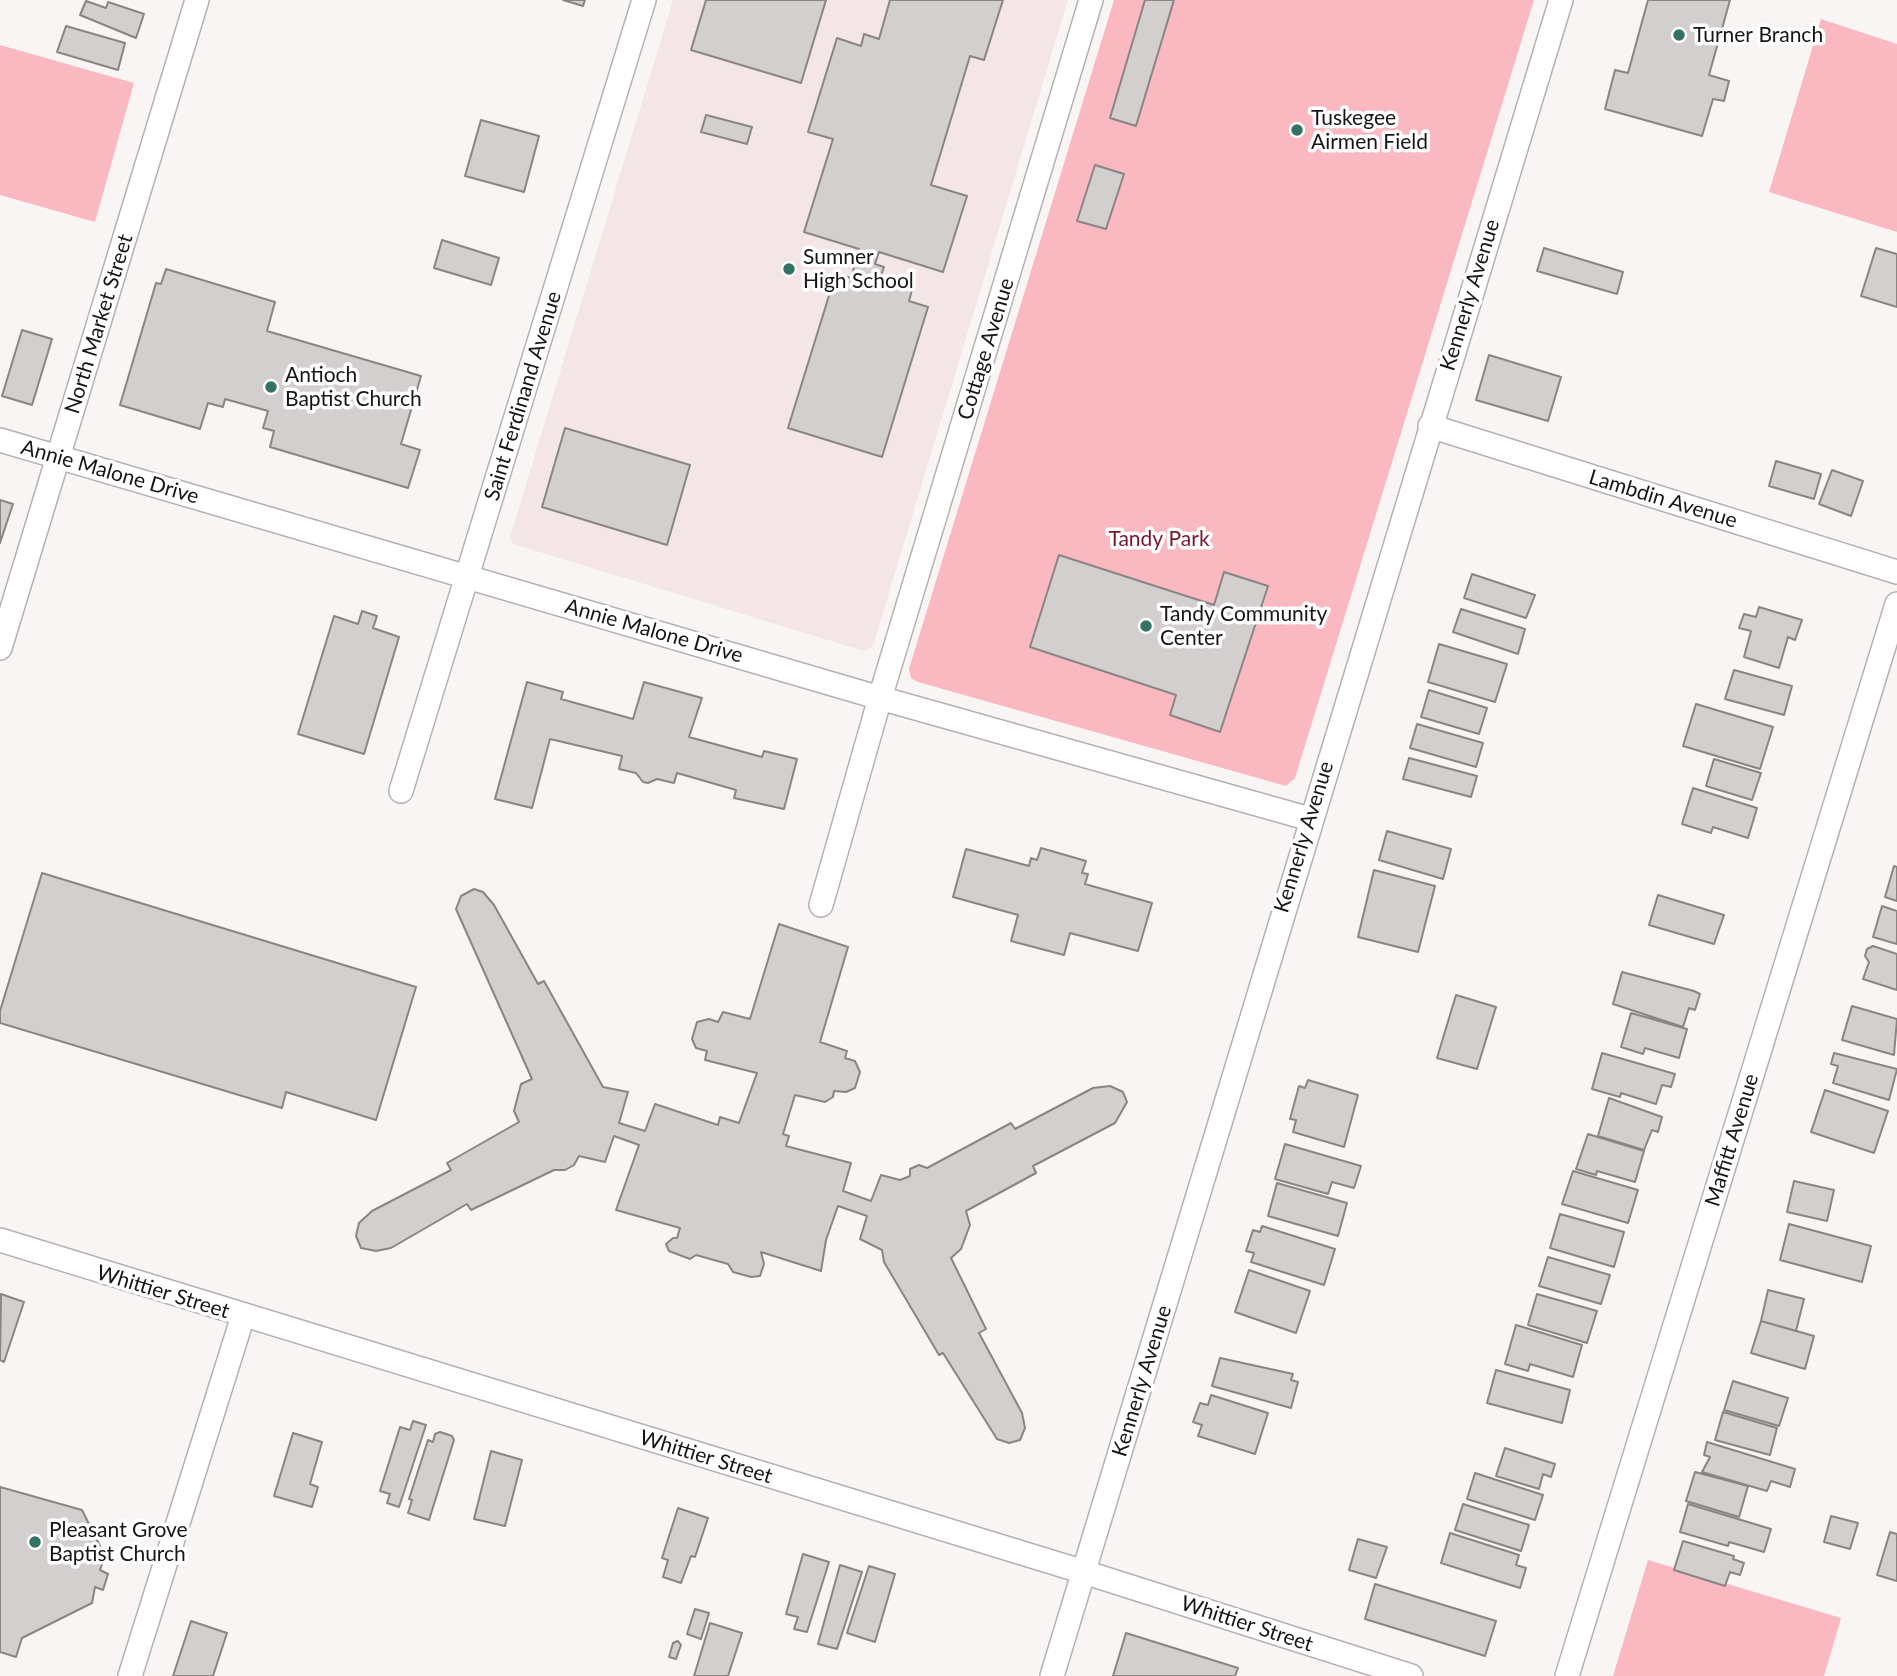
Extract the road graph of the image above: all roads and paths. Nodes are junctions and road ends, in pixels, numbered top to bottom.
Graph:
1 (197, 0) edge
2 (644, 0) edge
3 (1091, 0) edge
4 (1561, 0) edge
5 (1430, 426) junction
6 (0, 440) edge
7 (59, 456) junction
8 (1897, 572) edge
9 (467, 576) junction
10 (1897, 604) edge
11 (0, 649) edge
12 (880, 698) junction
13 (401, 791) dead end
14 (1310, 819) junction
15 (821, 905) dead end
16 (0, 1240) edge
17 (243, 1316) junction
18 (1084, 1572) junction
19 (130, 1676) edge
20 (1052, 1676) edge
21 (1410, 1676) edge
22 (1567, 1676) edge

1 - 7 street, North Market Street
2 - 9 street, Saint Ferdinand Avenue
3 - 12 street, Cottage Avenue
4 - 5 street, Kennerly Avenue
5 - 8 street, Lambdin Avenue
5 - 14 street, Kennerly Avenue
6 - 7 street, Annie Malone Drive
7 - 9 street, Annie Malone Drive
7 - 11 street, North Market Street
9 - 12 street, Annie Malone Drive
9 - 13 street, Saint Ferdinand Avenue
10 - 22 street, Maffitt Avenue
12 - 14 street, Annie Malone Drive
12 - 15 street, Cottage Avenue
14 - 18 street, Kennerly Avenue
16 - 17 street, Whittier Street
17 - 18 street, Whittier Street
17 - 19 street
18 - 20 street, Kennerly Avenue
18 - 21 street, Whittier Street

